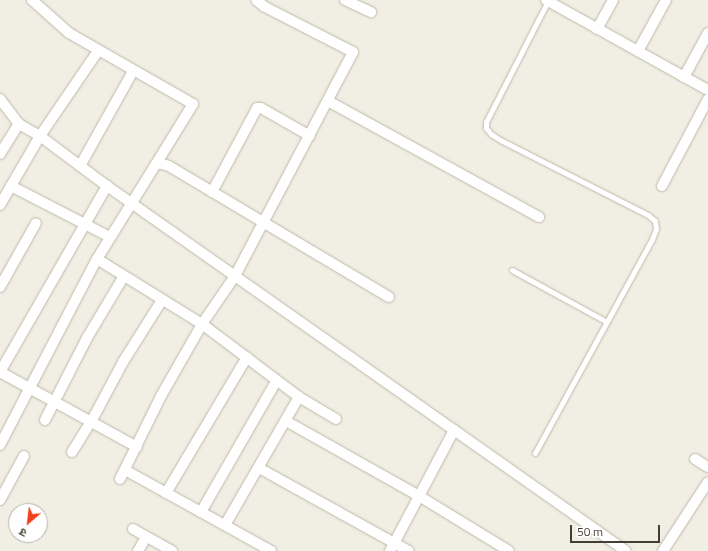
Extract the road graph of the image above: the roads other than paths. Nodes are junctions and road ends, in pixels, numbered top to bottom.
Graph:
1 (32, 0) edge
2 (256, 0) edge
3 (345, 0) edge
4 (613, 0) edge
5 (666, 0) edge
6 (551, 1) edge
7 (371, 12) dead end
8 (597, 29) junction
9 (708, 33) edge
10 (98, 51) junction
11 (638, 51) junction
12 (133, 71) junction
13 (684, 77) junction
14 (708, 90) edge
15 (0, 99) edge
16 (708, 99) edge
17 (328, 100) junction
18 (19, 124) junction
19 (40, 136) junction
20 (310, 136) junction
21 (0, 154) edge
22 (156, 164) junction
23 (80, 166) junction
24 (11, 186) junction
25 (107, 186) junction
26 (662, 186) dead end
27 (212, 192) junction
28 (131, 203) junction
29 (0, 205) edge
30 (539, 217) dead end
31 (36, 223) dead end
32 (84, 223) junction
33 (264, 224) junction
34 (110, 237) junction
35 (97, 260) junction
36 (512, 270) dead end
37 (124, 276) junction
38 (235, 276) junction
39 (0, 287) edge
40 (389, 297) dead end
41 (162, 300) junction
42 (607, 322) junction
43 (202, 324) junction
44 (247, 357) junction
45 (0, 372) edge
46 (277, 380) junction
47 (30, 390) junction
48 (299, 397) junction
49 (55, 403) junction
50 (336, 419) dead end
51 (45, 420) dead end
52 (286, 421) junction
53 (91, 422) junction
54 (454, 430) junction
55 (0, 445) edge
56 (137, 446) junction
57 (72, 452) dead end
58 (535, 453) dead end
59 (24, 456) dead end
60 (695, 459) dead end
61 (708, 467) edge
62 (259, 468) junction
63 (708, 482) edge
64 (166, 493) junction
65 (419, 496) junction
66 (0, 500) edge
67 (201, 512) junction
68 (225, 526) junction
69 (133, 529) dead end
70 (146, 537) junction
71 (255, 547) edge
72 (392, 547) edge
73 (138, 551) edge
74 (172, 551) edge
75 (271, 551) edge
76 (409, 551) edge
77 (509, 551) edge
78 (626, 551) edge
79 (663, 551) edge

1 - 10 street
2 - 17 street
3 - 7 street
4 - 8 street
5 - 11 street
6 - 8 street
6 - 42 lane
8 - 11 street
9 - 13 street
10 - 12 street
10 - 19 street
11 - 13 street
12 - 22 street
12 - 23 street
13 - 14 street
15 - 18 street
16 - 26 street
17 - 20 street
17 - 30 street
18 - 19 street
18 - 21 street
19 - 23 street
19 - 24 street
20 - 27 street
20 - 33 street
22 - 27 street
22 - 28 street
23 - 25 street
24 - 29 street
24 - 32 street
25 - 28 street
25 - 32 street
27 - 33 street
28 - 34 street
28 - 38 street
31 - 39 street
32 - 34 street
32 - 45 street
33 - 38 street
33 - 40 street
34 - 35 street
35 - 37 street
35 - 47 street
36 - 42 lane
37 - 41 street
37 - 49 street
38 - 43 street
38 - 54 street
41 - 43 street
41 - 53 street
42 - 58 lane
43 - 44 street
43 - 56 street
44 - 46 street
44 - 64 street
45 - 47 street
46 - 48 street
46 - 67 street
47 - 49 street
47 - 55 street
48 - 50 street
48 - 52 street
49 - 51 street
49 - 53 street
52 - 62 street
52 - 65 street
53 - 56 street
53 - 57 street
54 - 65 street
54 - 78 street
56 - 64 street
59 - 66 street
60 - 61 street
62 - 68 street
62 - 72 street
63 - 79 street
64 - 67 street
65 - 72 street
65 - 77 street
67 - 68 street
68 - 71 street
69 - 70 street
70 - 73 street
70 - 74 street
71 - 75 street
72 - 76 street

